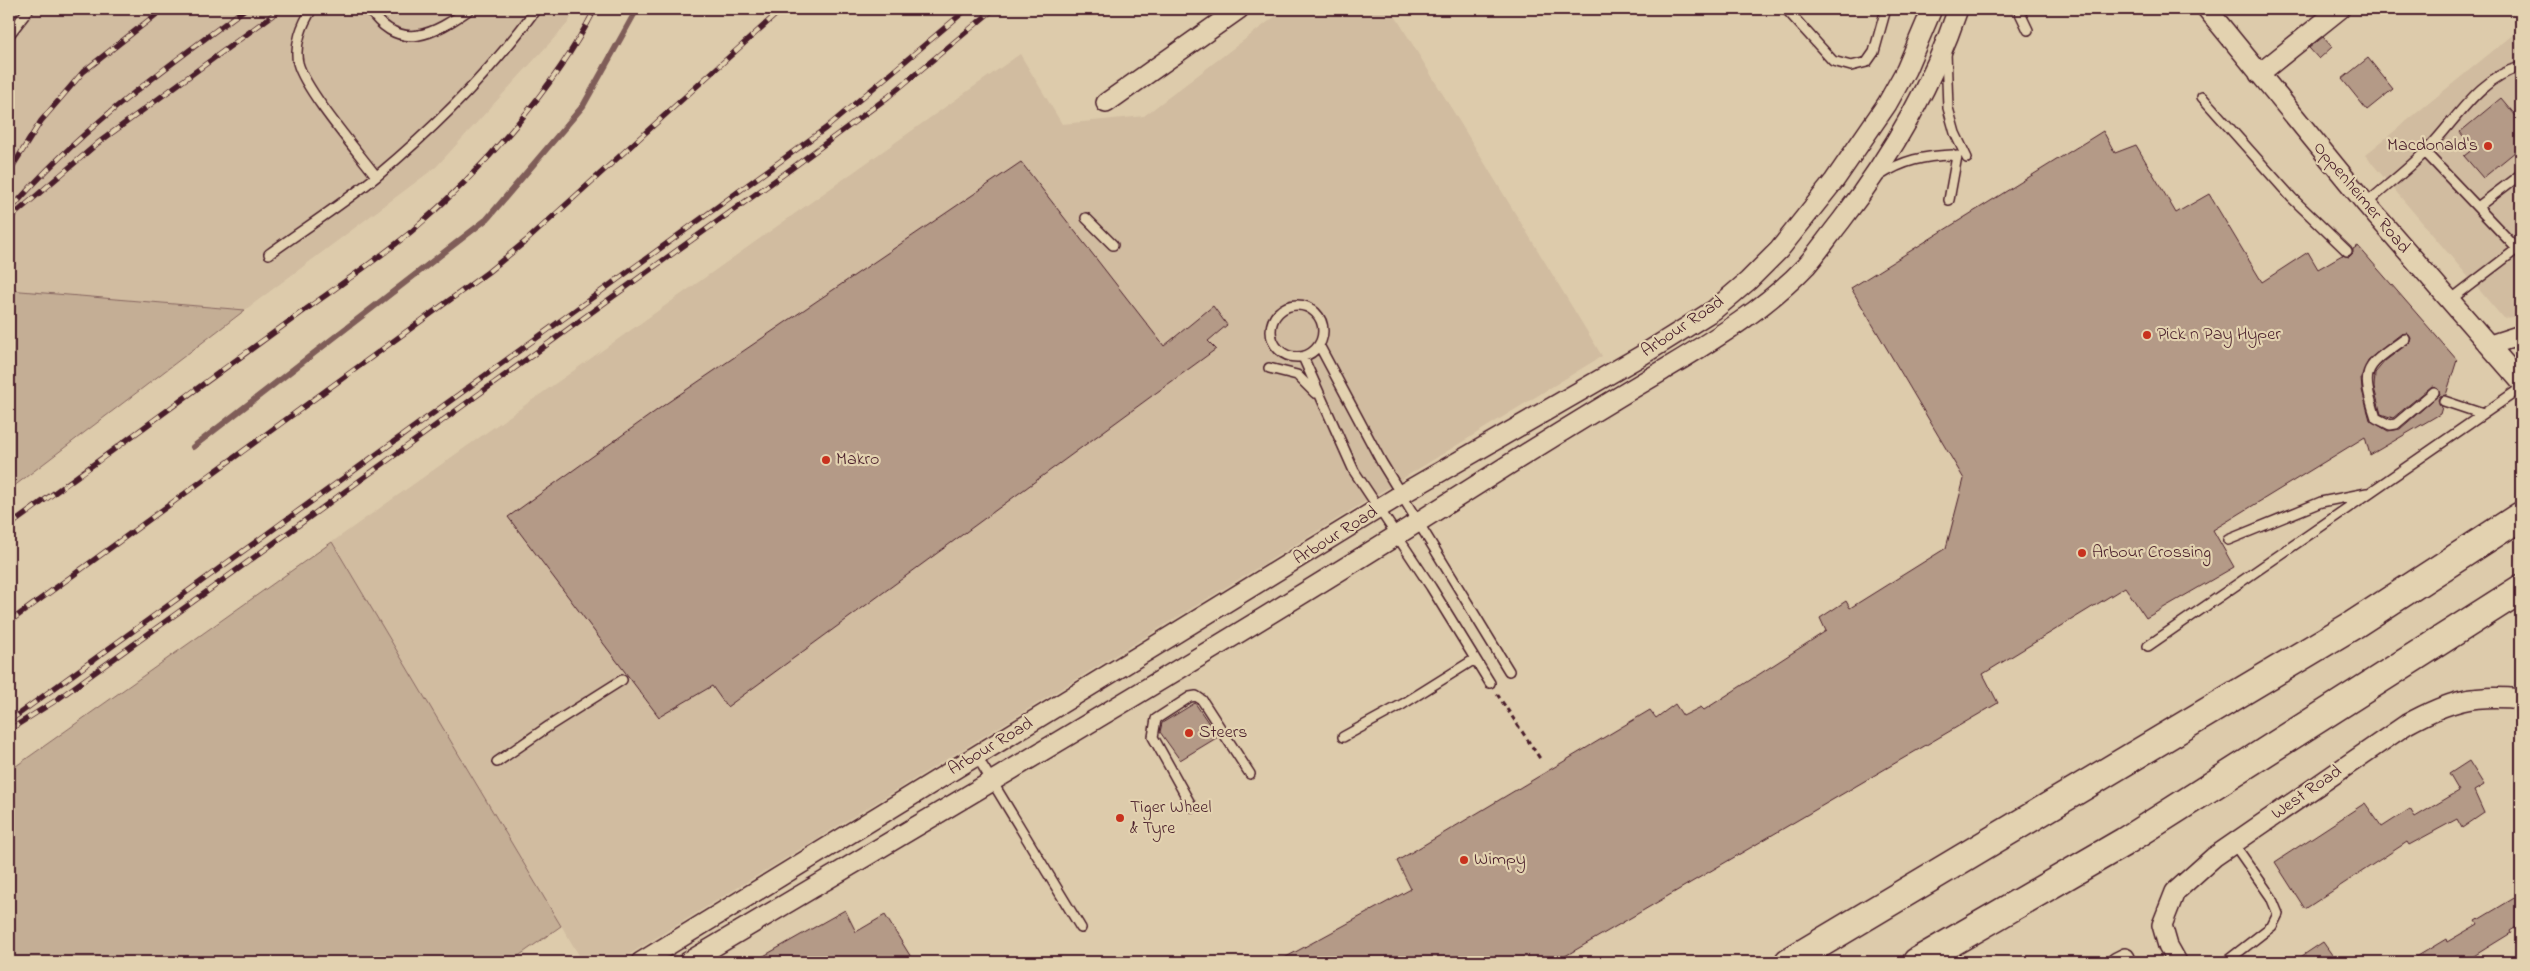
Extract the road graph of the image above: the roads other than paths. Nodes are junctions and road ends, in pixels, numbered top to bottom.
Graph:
1 (29, 9) edge
2 (312, 9) edge
3 (368, 9) edge
4 (470, 9) edge
5 (536, 9) edge
6 (1240, 9) edge
7 (1786, 9) edge
8 (1886, 9) edge
9 (1932, 9) edge
10 (1958, 9) edge
11 (2018, 9) edge
12 (2207, 9) edge
13 (2340, 9) edge
14 (2028, 30) dead end
15 (9, 35) edge
16 (1946, 47) junction
17 (2521, 67) edge
18 (2259, 74) junction
19 (2202, 98) dead end
20 (1106, 103) dead end
21 (2425, 152) junction
22 (1959, 156) junction
23 (2521, 174) edge
24 (376, 176) junction
25 (1872, 180) junction
26 (1949, 200) dead end
27 (2366, 204) junction
28 (2478, 206) junction
29 (1086, 218) dead end
30 (1113, 245) dead end
31 (2347, 251) dead end
32 (2519, 251) edge
33 (270, 254) dead end
34 (2448, 301) junction
35 (2521, 335) edge
36 (2405, 338) dead end
37 (1319, 345) junction
38 (2490, 345) junction
39 (1303, 357) junction
40 (1269, 368) dead end
41 (2521, 382) edge
42 (2521, 388) edge
43 (2434, 392) dead end
44 (1322, 401) junction
45 (2444, 401) dead end
46 (2484, 414) junction
47 (2371, 492) junction
48 (1402, 494) junction
49 (1378, 510) junction
50 (2521, 516) edge
51 (1419, 522) junction
52 (1396, 535) junction
53 (2228, 540) dead end
54 (2521, 589) edge
55 (2148, 646) dead end
56 (1475, 659) junction
57 (1509, 671) dead end
58 (622, 680) dead end
59 (1490, 683) road end
60 (2521, 699) edge
61 (1343, 737) dead end
62 (976, 755) junction
63 (497, 762) dead end
64 (1250, 774) dead end
65 (993, 782) junction
66 (1192, 808) dead end
67 (2234, 844) junction
68 (1080, 928) dead end
69 (2227, 961) edge
70 (641, 962) edge
71 (688, 962) edge
72 (1788, 962) edge
73 (1917, 962) edge
74 (2177, 962) edge

1 - 15 lane
2 - 24 lane
3 - 4 lane
5 - 24 lane
6 - 20 street
7 - 8 lane
9 - 48 street, Arbour Road
10 - 16 street, Arbour Road
11 - 14 lane
12 - 18 street, Oppenheimer Road
13 - 18 street
16 - 22 lane
16 - 25 street, Arbour Road
17 - 21 lane
18 - 27 street, Oppenheimer Road
19 - 31 lane
21 - 27 lane
21 - 28 lane
22 - 25 lane
22 - 26 lane
23 - 28 lane
24 - 33 lane
25 - 51 street, Arbour Road
27 - 34 street, Oppenheimer Road
28 - 32 lane
29 - 30 lane
32 - 34 lane
34 - 38 street, Oppenheimer Road
35 - 38 street
36 - 43 lane
37 - 39 lane
37 - 39 lane
37 - 48 lane
38 - 41 street, Oppenheimer Road
39 - 44 lane
40 - 44 lane
42 - 46 lane
44 - 49 lane
45 - 46 lane
46 - 47 lane
47 - 53 lane
47 - 55 lane
48 - 49 street, Arbour Road
48 - 51 lane
49 - 52 lane
49 - 62 street, Arbour Road
50 - 72 highway
51 - 52 street, Arbour Road
51 - 57 lane
52 - 56 lane
52 - 65 street, Arbour Road
54 - 73 highway
56 - 59 lane
56 - 61 lane
58 - 63 lane
60 - 67 street, West Road
62 - 65 lane
62 - 70 street, Arbour Road
64 - 66 lane
65 - 68 lane
65 - 71 street, Arbour Road
67 - 69 lane
67 - 74 street, West Road

